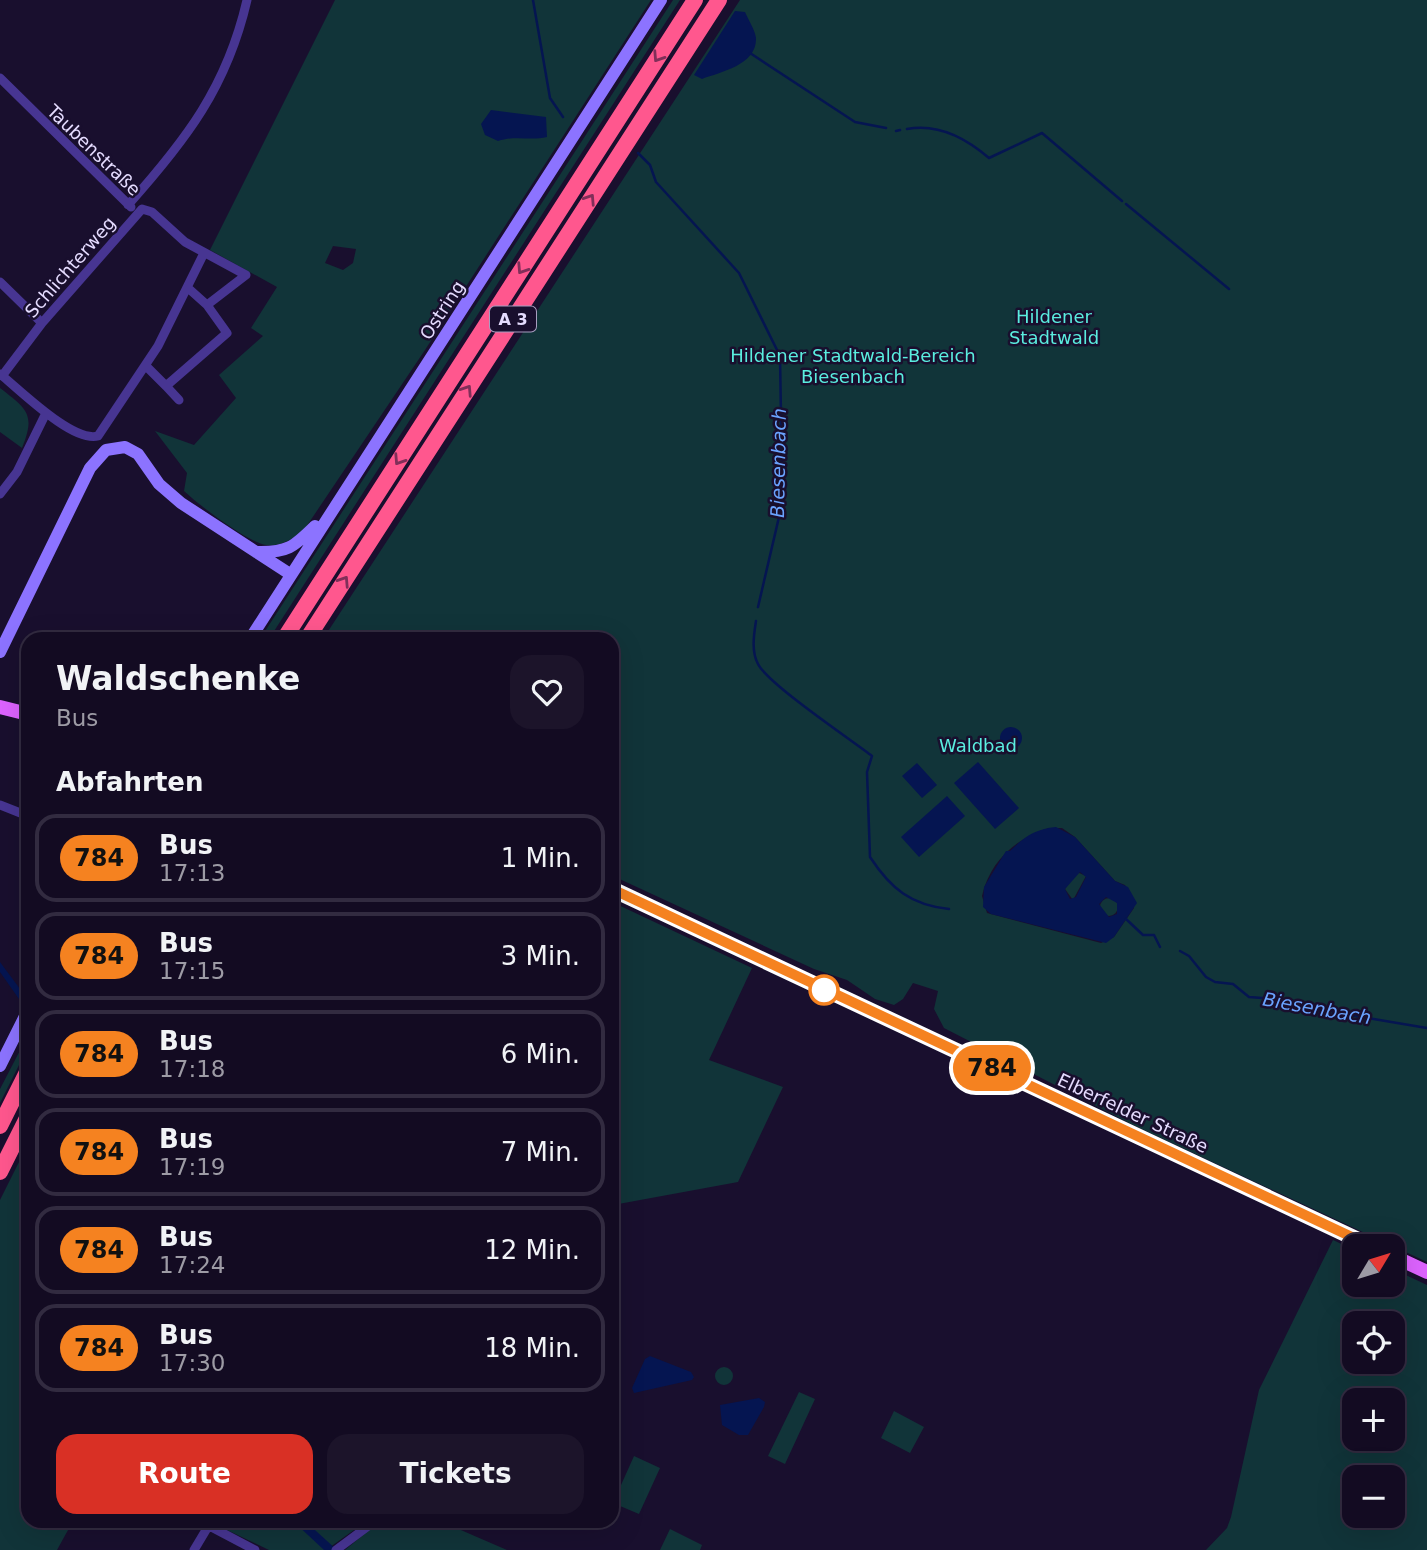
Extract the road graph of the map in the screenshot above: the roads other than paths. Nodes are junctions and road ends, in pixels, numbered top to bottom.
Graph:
1 (247, 0) edge
2 (662, 0) edge
3 (695, 0) edge
4 (719, 0) edge
5 (0, 78) edge
6 (128, 205) junction
7 (137, 213) junction
8 (204, 253) junction
9 (0, 282) edge
10 (188, 288) junction
11 (207, 305) junction
12 (42, 323) junction
13 (146, 366) junction
14 (1, 375) edge
15 (166, 386) junction
16 (179, 400) dead end
17 (46, 413) junction
18 (0, 494) edge
19 (328, 514) junction
20 (256, 552) junction
21 (290, 574) junction
22 (254, 632) edge
23 (289, 632) edge
24 (312, 632) edge
25 (0, 652) edge
26 (0, 707) edge
27 (21, 712) edge
28 (0, 805) edge
29 (21, 814) edge
30 (619, 892) edge
31 (21, 1024) edge
32 (0, 1066) edge
33 (21, 1084) edge
34 (0, 1126) edge
35 (21, 1130) edge
36 (0, 1172) edge
37 (1345, 1234) edge
38 (1405, 1262) edge
39 (1427, 1272) edge
40 (207, 1528) edge
41 (214, 1528) edge
42 (366, 1528) edge
43 (338, 1549) edge
44 (194, 1550) edge
45 (254, 1550) edge

1 - 6 street
2 - 19 main road, Ostring
3 -> 23 highway, A 3
24 -> 4 highway, A 3
5 - 6 street, Taubenstraße
6 - 7 street, Taubenstraße
7 - 8 street, Taubenstraße
7 - 12 street, Schlichterweg
8 - 10 street
8 - 11 street
9 - 12 street
10 - 11 street
10 - 13 street
11 - 15 street
12 - 14 street, Schlichterweg
13 - 15 street
13 - 17 street
14 - 17 street
15 - 16 street
17 - 18 street
19 - 20 main road
19 - 21 main road, Ostring
20 - 21 main road
20 - 25 main road
21 - 22 main road, Ostring
26 - 27 main road
28 - 29 street
30 - 37 main road, Elberfelder Straße
31 - 32 main road
33 - 34 highway
35 - 36 highway
38 - 39 main road
40 - 44 street
41 - 45 street
42 - 43 street

